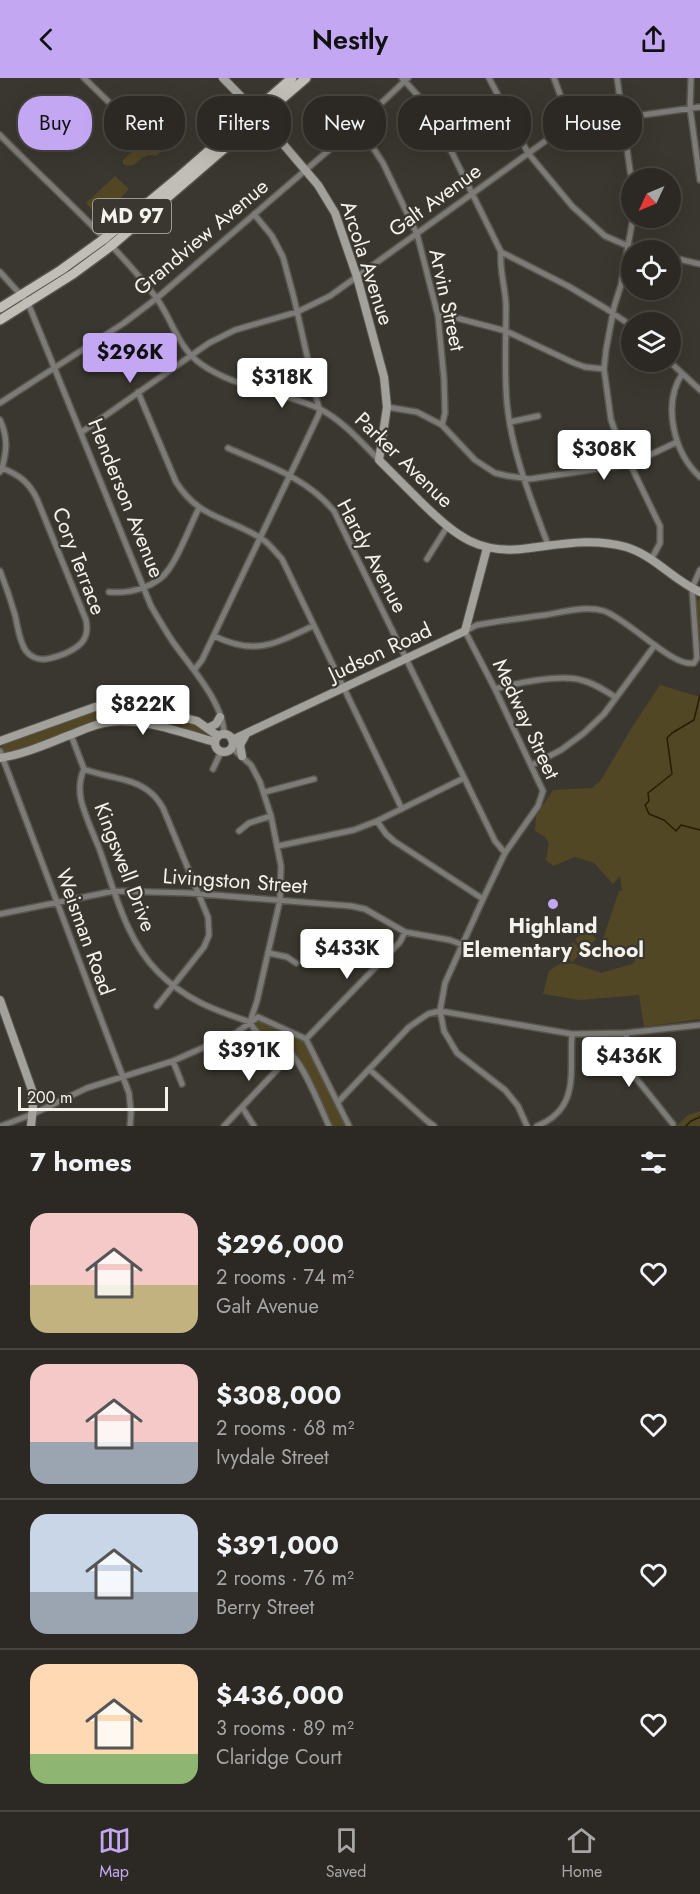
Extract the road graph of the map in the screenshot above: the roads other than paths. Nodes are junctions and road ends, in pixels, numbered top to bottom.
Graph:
1 (84, 78) edge
2 (224, 78) edge
3 (292, 78) edge
4 (306, 78) edge
5 (489, 78) edge
6 (554, 78) edge
7 (617, 78) edge
8 (691, 78) edge
9 (405, 79) edge
10 (241, 96) edge
11 (275, 96) edge
12 (282, 96) edge
13 (561, 96) edge
14 (619, 96) edge
15 (104, 97) edge
16 (386, 98) edge
17 (700, 107) edge
18 (690, 108) junction
19 (642, 114) edge
20 (0, 135) edge
21 (543, 143) edge
22 (216, 150) edge
23 (289, 150) edge
24 (329, 150) edge
25 (374, 150) edge
26 (627, 150) edge
27 (528, 153) junction
28 (630, 168) edge
29 (306, 170) junction
30 (700, 180) edge
31 (472, 193) junction
32 (254, 214) junction
33 (417, 234) junction
34 (107, 242) junction
35 (621, 243) edge
36 (501, 252) junction
37 (681, 260) edge
38 (700, 264) edge
39 (0, 272) edge
40 (357, 277) junction
41 (621, 280) edge
42 (157, 298) junction
43 (25, 299) junction
44 (0, 308) edge
45 (297, 312) junction
46 (614, 314) junction
47 (438, 316) junction
48 (621, 319) edge
49 (0, 320) edge
50 (506, 331) junction
51 (191, 356) junction
52 (56, 368) junction
53 (604, 369) junction
54 (682, 374) joint
55 (700, 390) edge
56 (138, 392) junction
57 (0, 403) edge
58 (387, 407) junction
59 (319, 409) junction
60 (538, 416) dead end
61 (0, 420) edge
62 (510, 422) junction
63 (442, 425) junction
64 (82, 432) junction
65 (677, 442) junction
66 (228, 448) dead end
67 (379, 460) junction
68 (631, 464) junction
69 (1, 470) edge
70 (290, 476) junction
71 (700, 477) edge
72 (523, 478) junction
73 (199, 508) junction
74 (447, 527) junction
75 (261, 538) junction
76 (548, 545) junction
77 (487, 548) junction
78 (652, 558) junction
79 (427, 559) dead end
80 (700, 570) edge
81 (0, 572) edge
82 (143, 587) junction
83 (692, 588) junction
84 (110, 592) dead end
85 (700, 592) edge
86 (314, 626) junction
87 (465, 631) junction
88 (214, 636) junction
89 (655, 645) junction
90 (406, 660) junction
91 (195, 669) junction
92 (344, 689) junction
93 (495, 689) junction
94 (615, 697) junction
95 (220, 717) junction
96 (208, 728) junction
97 (70, 735) junction
98 (246, 735) junction
99 (219, 737) junction
100 (0, 741) edge
101 (232, 744) junction
102 (221, 752) junction
103 (1, 755) edge
104 (242, 756) junction
105 (532, 765) junction
106 (84, 769) junction
107 (213, 769) dead end
108 (314, 778) dead end
109 (464, 778) junction
110 (264, 792) junction
111 (402, 808) junction
112 (272, 816) junction
113 (378, 821) junction
114 (239, 831) dead end
115 (278, 846) junction
116 (505, 853) junction
117 (114, 891) junction
118 (199, 894) junction
119 (483, 899) junction
120 (280, 900) junction
121 (57, 902) junction
122 (0, 914) edge
123 (405, 932) junction
124 (462, 945) junction
125 (269, 953) junction
126 (296, 963) dead end
127 (173, 986) junction
128 (0, 1000) edge
129 (157, 1006) dead end
130 (440, 1011) junction
131 (250, 1022) junction
132 (700, 1025) edge
133 (626, 1033) junction
134 (572, 1034) junction
135 (306, 1039) junction
136 (292, 1054) junction
137 (173, 1061) junction
138 (369, 1069) junction
139 (123, 1077) junction
140 (182, 1084) dead end
141 (338, 1102) junction
142 (242, 1107) junction
143 (33, 1114) junction
144 (673, 1124) dead end
145 (1, 1126) edge
146 (30, 1126) edge
147 (130, 1126) edge
148 (224, 1126) edge
149 (254, 1126) edge
150 (329, 1126) edge
151 (349, 1126) edge
152 (434, 1126) edge
153 (527, 1126) edge
154 (537, 1126) edge

1 - 15 street
2 - 10 street, Arcola Avenue
3 - 11 main road, MD 97
4 - 12 main road, MD 97
5 - 27 street
6 - 13 street
7 - 14 street
8 - 18 street
9 - 16 street, Grandview Avenue
9 - 31 street
17 - 18 street, Galt Avenue
18 - 19 street, Galt Avenue
18 - 30 street
20 - 34 street, Parker Avenue
21 - 27 street, Galt Avenue
22 - 34 main road, MD 97
23 - 29 street, Arcola Avenue
24 - 29 street, Grandview Avenue
25 - 33 street, Arvin Street
26 - 28 street
27 - 31 street, Galt Avenue
27 - 35 street
29 - 32 street, Grandview Avenue
29 - 40 street, Arcola Avenue
31 - 33 street, Galt Avenue
31 - 36 street
32 - 42 street, Grandview Avenue
32 - 45 street
33 - 40 street, Galt Avenue
33 - 47 street, Arvin Street
34 - 42 street, Parker Avenue
34 - 43 main road, MD 97
36 - 46 street
36 - 50 street
37 - 38 street
39 - 43 street, Henderson Avenue
40 - 45 street, Galt Avenue
40 - 58 street, Arcola Avenue
41 - 46 street
42 - 51 street, Parker Avenue
42 - 52 street, Grandview Avenue
43 - 44 main road, MD 97
43 - 49 main road, MD 97
43 - 52 street, Henderson Avenue
45 - 51 street, Galt Avenue
45 - 59 street
46 - 48 street
46 - 53 street
47 - 50 street
47 - 63 street, Arvin Street
50 - 53 street
50 - 62 street
51 - 56 street, Galt Avenue
51 - 59 street, Parker Avenue
52 - 57 street, Grandview Avenue
52 - 64 street, Henderson Avenue
53 - 68 street
54 - 55 street
54 - 65 street
56 - 64 street, Galt Avenue
56 - 73 street
58 - 63 street
58 - 67 street, Arcola Avenue
59 - 67 street, Parker Avenue
59 - 70 street
60 - 62 street
61 - 69 street, Cory Terrace
62 - 72 street
63 - 72 street
64 - 82 street, Henderson Avenue
65 - 68 street
65 - 71 street
66 - 70 street, Hardy Avenue
67 - 74 street, Parker Avenue
68 - 72 street
68 - 78 street
69 - 81 street, Cory Terrace
70 - 75 street
70 - 90 street, Hardy Avenue
72 - 76 street
73 - 75 street
73 - 82 street
74 - 77 street, Parker Avenue
74 - 79 street
75 - 86 street
75 - 88 street
76 - 77 street, Parker Avenue
76 - 78 street, Parker Avenue
77 - 87 street, Judson Road
78 - 83 street, Parker Avenue
80 - 83 street
82 - 84 street
82 - 91 street, Henderson Avenue
83 - 85 street, Parker Avenue
83 - 89 street
86 - 88 street
86 - 92 street
87 - 89 street
87 - 90 street, Judson Road
87 - 93 street, Medway Street
88 - 91 street
89 - 94 street
90 - 92 street, Judson Road
90 - 109 street, Hardy Avenue
91 - 95 street, Henderson Avenue
92 - 98 street, Judson Road
92 - 111 street
93 - 94 street
93 - 105 street, Medway Street
94 - 105 street
95 - 96 street
95 - 99 street, Henderson Avenue
96 - 99 street
96 - 100 street
97 - 99 street
97 - 103 street
97 - 106 street, Kingswell Drive
98 - 101 street, Judson Road
98 - 104 street
99 - 101 street
99 - 102 street
101 - 102 street
101 - 104 street
102 - 107 street
103 - 121 street, Weisman Road
104 - 110 street
105 - 116 street, Medway Street
106 - 117 street, Kingswell Drive
106 - 118 street
108 - 110 street
109 - 111 street
109 - 116 street, Hardy Avenue
110 - 112 street
111 - 113 street
112 - 114 street
112 - 115 street
113 - 115 street
113 - 119 street
115 - 120 street
116 - 119 street, Medway Street
117 - 118 street, Livingston Street
117 - 121 street, Livingston Street
117 - 127 street, Kingswell Drive
118 - 120 street, Livingston Street
118 - 127 street
119 - 124 street, Medway Street
120 - 123 street, Livingston Street
120 - 125 street
121 - 122 street, Livingston Street
121 - 139 street, Weisman Road
123 - 124 street, Livingston Street
123 - 135 street
124 - 130 street, Medway Street
125 - 126 street
125 - 131 street
127 - 129 street
127 - 131 street, Kingswell Drive
128 - 143 street
130 - 134 street
130 - 138 street
130 - 153 street, Medway Street
131 - 135 street
131 - 136 street
131 - 137 street
132 - 133 street
133 - 134 street
133 - 144 street
134 - 154 street
135 - 141 street
136 - 142 street
136 - 150 street
137 - 139 street
137 - 140 street
138 - 141 street
138 - 152 street
139 - 143 street
139 - 147 street, Weisman Road
141 - 151 street
142 - 148 street
142 - 149 street
143 - 145 street
143 - 146 street

